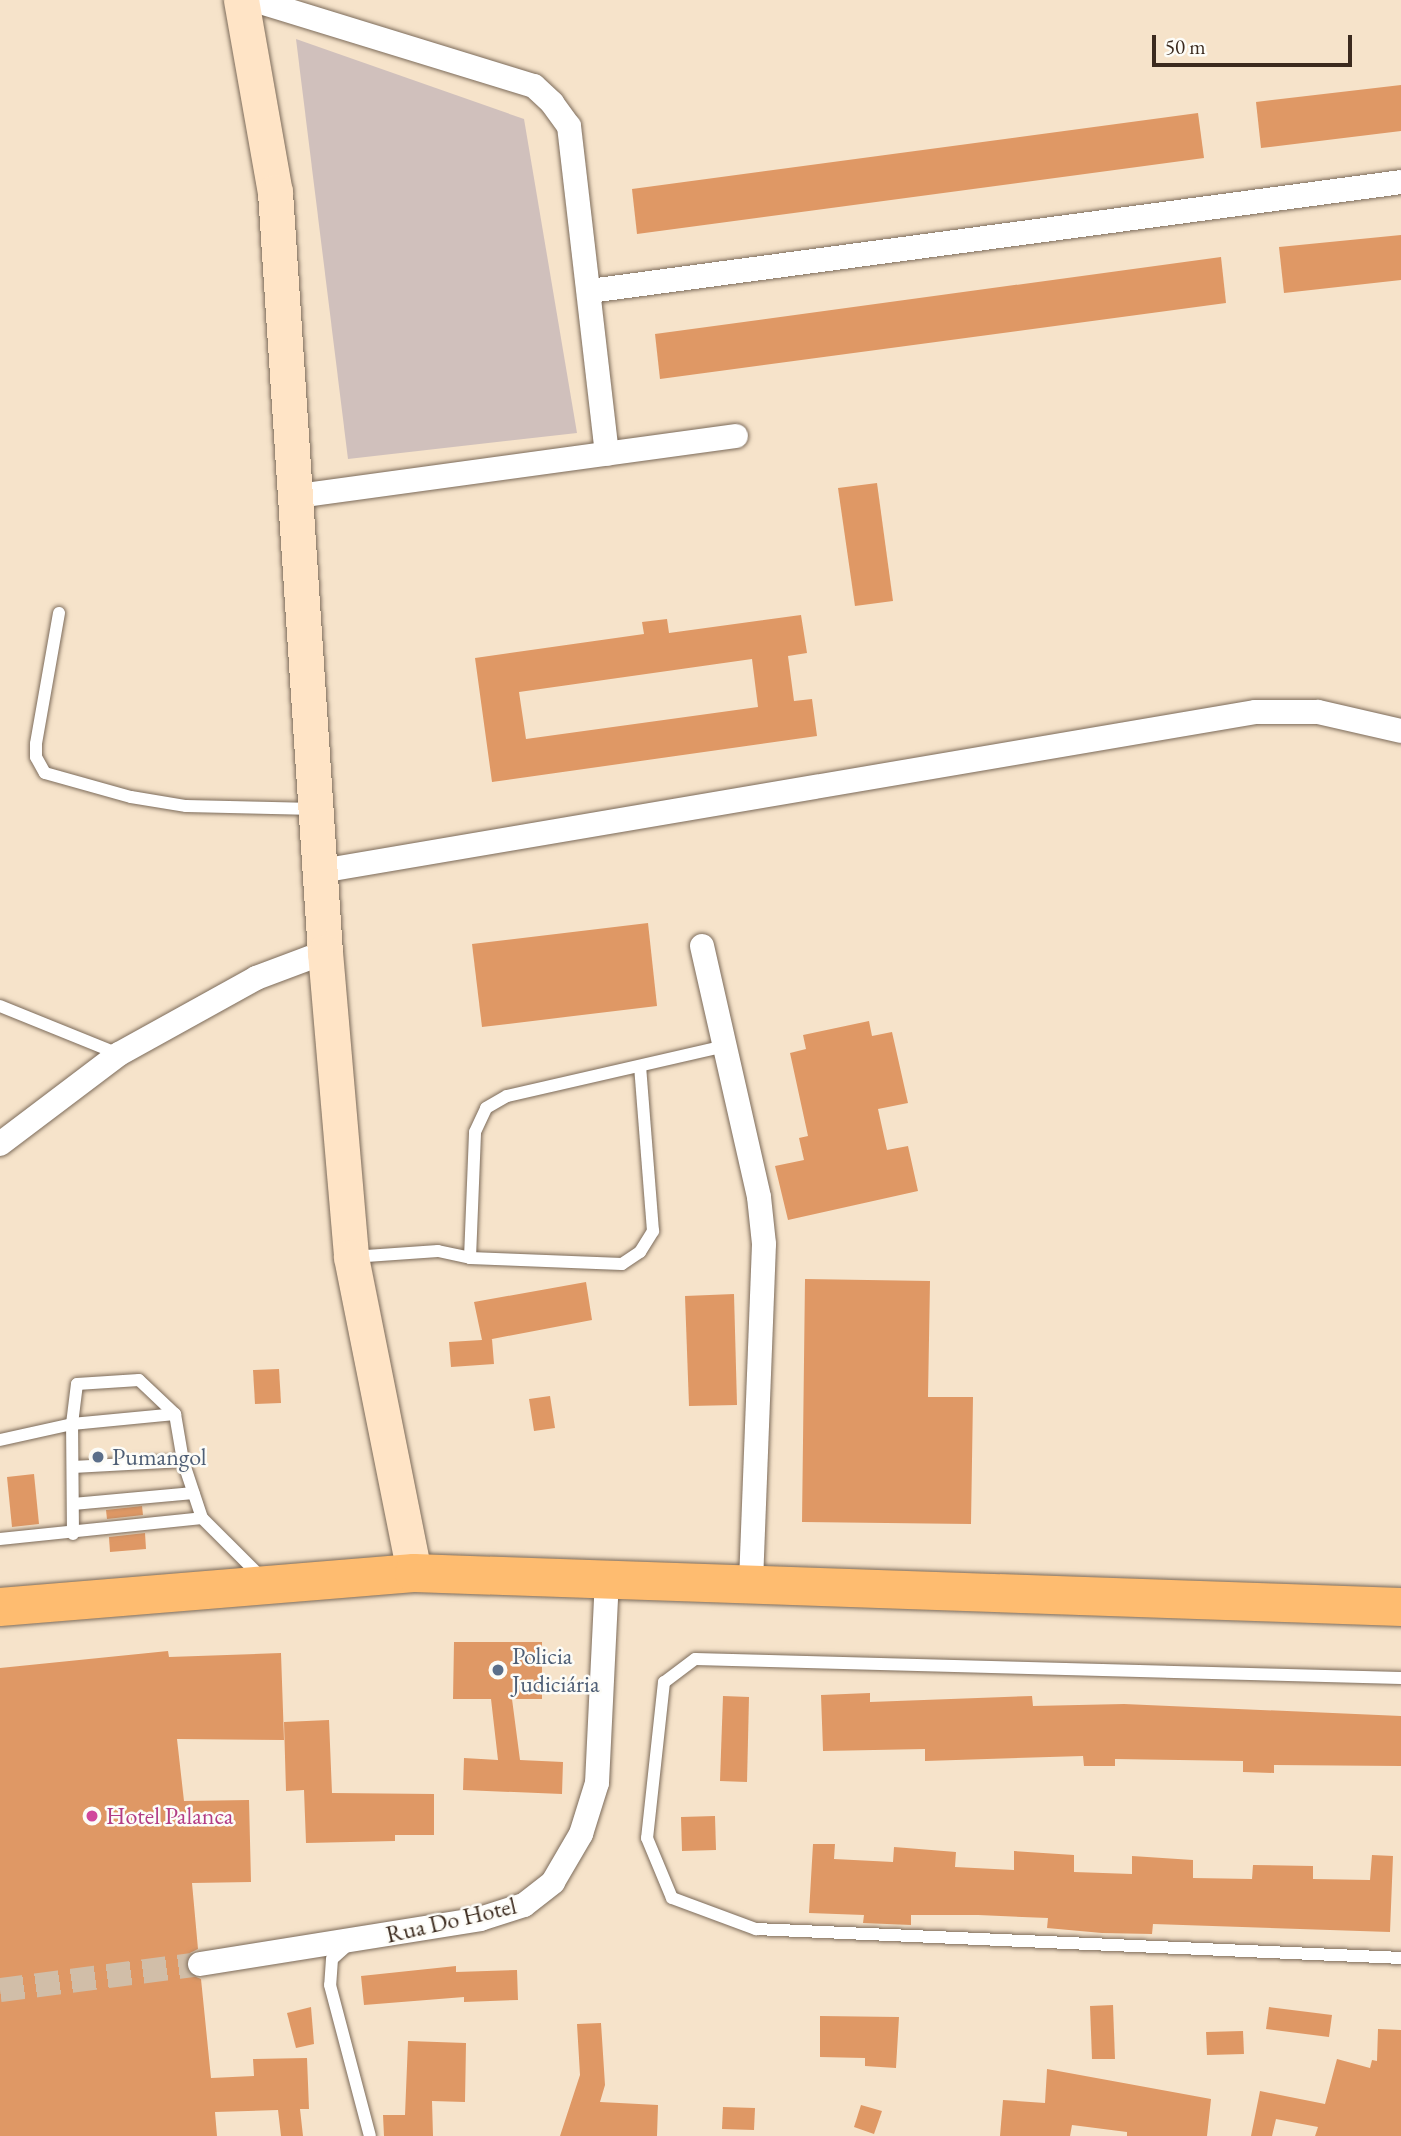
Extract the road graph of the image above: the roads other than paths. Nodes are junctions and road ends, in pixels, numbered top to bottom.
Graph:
1 (241, 0) edge
2 (254, 0) edge
3 (1401, 182) edge
4 (590, 291) junction
5 (736, 436) dead end
6 (607, 454) junction
7 (298, 496) junction
8 (59, 613) dead end
9 (1401, 731) edge
10 (318, 810) junction
11 (321, 871) junction
12 (702, 946) dead end
13 (325, 952) junction
14 (0, 1006) edge
15 (725, 1046) junction
16 (119, 1054) junction
17 (640, 1067) junction
18 (0, 1144) edge
19 (351, 1257) junction
20 (470, 1258) junction
21 (175, 1414) junction
22 (72, 1424) junction
23 (0, 1440) edge
24 (183, 1461) junction
25 (73, 1467) junction
26 (194, 1493) junction
27 (73, 1504) junction
28 (202, 1518) junction
29 (73, 1534) junction
30 (0, 1539) edge
31 (414, 1573) junction
32 (607, 1580) junction
33 (268, 1583) junction
34 (751, 1584) junction
35 (0, 1607) edge
36 (1401, 1607) edge
37 (1401, 1678) edge
38 (351, 1942) junction
39 (1401, 1958) edge
40 (200, 1964) tunnel mouth
41 (370, 2136) edge

1 - 7 street
2 - 4 street
3 - 4 street
4 - 6 street
5 - 6 street
6 - 7 street
7 - 10 street
8 - 10 lane
9 - 11 street
10 - 11 street
11 - 13 street
12 - 15 street
13 - 16 street
13 - 19 street
14 - 16 lane
15 - 17 lane
15 - 34 street
16 - 18 street
17 - 20 lane
17 - 20 lane
19 - 20 lane
19 - 31 street
21 - 22 lane
21 - 22 lane
21 - 24 lane
22 - 23 lane
22 - 25 lane
24 - 25 lane
24 - 26 lane
25 - 27 lane
26 - 27 lane
26 - 28 lane
27 - 29 lane
28 - 29 lane
28 - 33 lane
29 - 30 lane
31 - 32 main road
31 - 33 main road
32 - 34 main road
32 - 38 street, Rua Do Hotel
33 - 35 main road
34 - 36 main road
37 - 39 lane
38 - 40 street, Rua Do Hotel
38 - 41 lane

